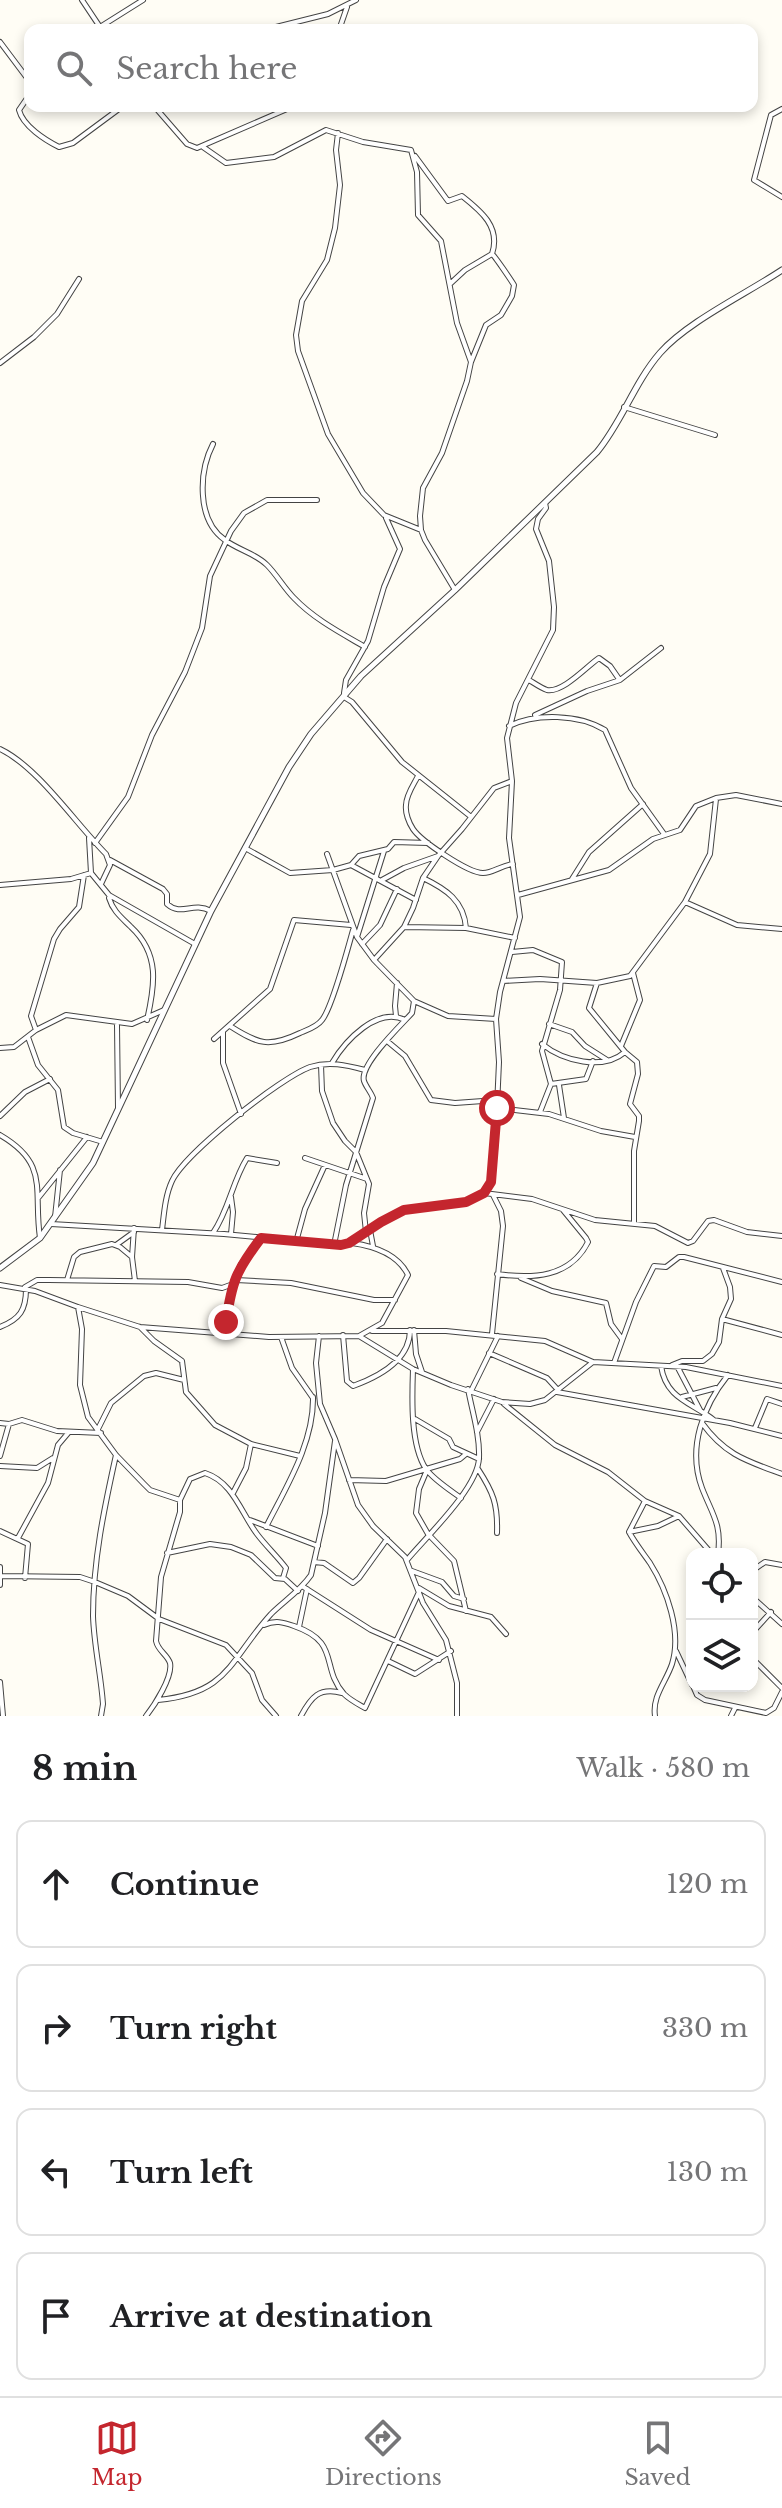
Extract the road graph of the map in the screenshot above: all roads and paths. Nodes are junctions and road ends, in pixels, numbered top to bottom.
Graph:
1 (82, 0) edge
2 (143, 0) edge
3 (356, 0) edge
4 (348, 4) junction
5 (98, 24) edge
6 (107, 24) edge
7 (288, 24) edge
8 (341, 24) edge
9 (0, 42) edge
10 (24, 74) edge
11 (24, 103) edge
12 (782, 109) edge
13 (115, 112) edge
14 (159, 112) edge
15 (281, 112) edge
16 (338, 133) junction
17 (203, 147) junction
18 (414, 155) junction
19 (782, 197) edge
20 (492, 254) junction
21 (782, 270) edge
22 (79, 279) dead end
23 (450, 284) junction
24 (471, 362) junction
25 (0, 363) edge
26 (624, 407) junction
27 (715, 435) dead end
28 (213, 444) dead end
29 (317, 500) dead end
30 (545, 503) junction
31 (384, 515) junction
32 (421, 530) junction
33 (226, 541) junction
34 (455, 590) junction
35 (365, 647) junction
36 (661, 648) dead end
37 (529, 680) junction
38 (620, 680) junction
39 (343, 694) junction
40 (532, 717) junction
41 (509, 726) junction
42 (0, 749) edge
43 (418, 776) junction
44 (512, 781) junction
45 (716, 798) junction
46 (643, 804) junction
47 (782, 804) edge
48 (471, 817) junction
49 (664, 834) junction
50 (89, 835) junction
51 (95, 843) junction
52 (428, 843) junction
53 (245, 848) junction
54 (385, 850) junction
55 (440, 853) junction
56 (327, 854) dead end
57 (109, 860) junction
58 (513, 864) junction
59 (351, 865) junction
60 (333, 870) junction
61 (91, 873) junction
62 (84, 875) junction
63 (375, 877) junction
64 (423, 878) junction
65 (572, 879) junction
66 (382, 880) junction
67 (101, 884) junction
68 (0, 885) edge
69 (397, 889) junction
70 (109, 895) junction
71 (518, 895) junction
72 (416, 900) junction
73 (685, 902) junction
74 (211, 911) junction
75 (404, 927) junction
76 (352, 928) junction
77 (466, 928) junction
78 (782, 929) edge
79 (357, 937) junction
80 (515, 938) junction
81 (195, 944) junction
82 (362, 944) junction
83 (512, 952) junction
84 (374, 960) junction
85 (633, 973) junction
86 (561, 980) junction
87 (503, 981) junction
88 (397, 983) junction
89 (597, 983) junction
90 (414, 1001) junction
91 (166, 1008) junction
92 (396, 1016) junction
93 (496, 1019) junction
94 (147, 1020) junction
95 (405, 1020) junction
96 (117, 1024) junction
97 (549, 1024) junction
98 (229, 1025) junction
99 (36, 1030) junction
100 (223, 1032) junction
101 (28, 1037) junction
102 (214, 1039) dead end
103 (387, 1041) junction
104 (542, 1044) junction
105 (621, 1046) junction
106 (0, 1048) edge
107 (625, 1052) junction
108 (593, 1061) junction
109 (608, 1061) junction
110 (332, 1063) junction
111 (321, 1065) junction
112 (365, 1070) junction
113 (50, 1079) junction
114 (551, 1084) junction
115 (558, 1084) junction
116 (497, 1100) junction
117 (497, 1108) junction
118 (540, 1112) junction
119 (118, 1114) junction
120 (241, 1114) junction
121 (0, 1116) edge
122 (564, 1118) junction
123 (0, 1135) edge
124 (87, 1137) junction
125 (636, 1137) junction
126 (103, 1142) junction
127 (356, 1152) junction
128 (305, 1158) dead end
129 (277, 1163) dead end
130 (325, 1165) junction
131 (60, 1170) junction
132 (349, 1173) junction
133 (367, 1179) junction
134 (484, 1193) junction
135 (492, 1195) junction
136 (231, 1196) junction
137 (37, 1199) junction
138 (561, 1208) junction
139 (53, 1222) junction
140 (634, 1223) junction
141 (134, 1230) junction
142 (162, 1230) junction
143 (368, 1231) junction
144 (213, 1233) junction
145 (231, 1234) junction
146 (782, 1236) edge
147 (40, 1238) junction
148 (261, 1238) junction
149 (296, 1242) junction
150 (349, 1243) junction
151 (116, 1245) junction
152 (334, 1245) junction
153 (373, 1246) junction
154 (132, 1257) junction
155 (722, 1267) junction
156 (0, 1268) edge
157 (497, 1274) junction
158 (517, 1277) junction
159 (67, 1280) junction
160 (236, 1280) junction
161 (135, 1281) junction
162 (782, 1282) edge
163 (0, 1285) edge
164 (231, 1286) junction
165 (24, 1288) junction
166 (395, 1300) junction
167 (78, 1307) junction
168 (722, 1319) junction
169 (0, 1327) edge
170 (140, 1327) junction
171 (412, 1330) junction
172 (372, 1331) junction
173 (225, 1333) junction
174 (495, 1334) junction
175 (343, 1335) junction
176 (782, 1335) edge
177 (319, 1336) junction
178 (359, 1336) junction
179 (281, 1337) junction
180 (622, 1339) junction
181 (489, 1353) junction
182 (397, 1360) junction
183 (593, 1362) junction
184 (614, 1363) junction
185 (661, 1365) junction
186 (670, 1366) junction
187 (676, 1366) junction
188 (413, 1369) junction
189 (423, 1374) junction
190 (728, 1375) junction
191 (185, 1381) junction
192 (782, 1386) edge
193 (718, 1388) junction
194 (469, 1390) junction
195 (556, 1391) junction
196 (694, 1394) junction
197 (313, 1397) junction
198 (680, 1398) junction
199 (494, 1399) junction
200 (502, 1402) junction
201 (320, 1404) junction
202 (782, 1404) edge
203 (702, 1411) junction
204 (413, 1418) junction
205 (702, 1421) junction
206 (716, 1421) junction
207 (0, 1423) edge
208 (9, 1424) junction
209 (755, 1428) junction
210 (100, 1431) junction
211 (69, 1432) junction
212 (477, 1433) junction
213 (782, 1436) edge
214 (335, 1439) junction
215 (251, 1444) junction
216 (466, 1454) junction
217 (116, 1455) junction
218 (0, 1456) edge
219 (54, 1456) junction
220 (300, 1456) junction
221 (479, 1459) junction
222 (0, 1466) edge
223 (478, 1469) junction
224 (426, 1470) junction
225 (782, 1474) edge
226 (349, 1480) junction
227 (232, 1494) junction
228 (461, 1498) junction
229 (180, 1500) junction
230 (645, 1501) junction
231 (679, 1516) junction
232 (247, 1520) junction
233 (266, 1527) junction
234 (0, 1531) edge
235 (629, 1532) junction
236 (497, 1533) dead end
237 (428, 1534) junction
238 (18, 1538) junction
239 (387, 1539) junction
240 (318, 1546) junction
241 (707, 1548) edge
242 (718, 1548) edge
243 (167, 1553) junction
244 (407, 1560) junction
245 (314, 1562) junction
246 (782, 1565) edge
247 (0, 1567) edge
248 (758, 1567) edge
249 (412, 1571) junction
250 (1, 1576) edge
251 (25, 1578) junction
252 (283, 1578) junction
253 (95, 1582) junction
254 (0, 1585) edge
255 (305, 1588) junction
256 (418, 1590) junction
257 (298, 1591) junction
258 (464, 1599) junction
259 (758, 1602) edge
260 (466, 1611) junction
261 (771, 1612) junction
262 (159, 1619) junction
263 (782, 1624) edge
264 (262, 1626) junction
265 (758, 1626) edge
266 (299, 1627) junction
267 (506, 1634) dead end
268 (395, 1641) junction
269 (675, 1650) junction
270 (451, 1651) junction
271 (239, 1659) junction
272 (387, 1660) junction
273 (439, 1660) junction
274 (758, 1664) edge
275 (686, 1673) edge
276 (0, 1682) edge
277 (782, 1690) edge
278 (697, 1692) edge
279 (344, 1693) junction
280 (158, 1700) junction
281 (735, 1708) junction
282 (3, 1716) edge
283 (101, 1716) edge
284 (146, 1716) edge
285 (276, 1716) edge
286 (301, 1716) edge
287 (457, 1716) edge
288 (655, 1716) edge
289 (731, 1716) edge

1 - 5 street
2 - 6 street
3 - 4 street
4 - 7 street
4 - 8 street
9 - 10 street
11 - 13 street
12 - 19 street
14 - 17 street
15 - 17 street
16 - 17 street
16 - 18 street
16 - 31 street
18 - 20 street
18 - 23 street
20 - 23 street
20 - 24 street
21 - 26 street
22 - 25 street
23 - 24 street
24 - 32 street
26 - 27 street
26 - 30 street
28 - 33 street
29 - 33 street
30 - 34 street
30 - 37 street
31 - 32 street
31 - 35 street
32 - 34 street
33 - 35 street
33 - 51 street
34 - 39 street
35 - 39 street
36 - 38 street
37 - 38 street
37 - 41 street
38 - 40 street
39 - 43 street
39 - 53 street
40 - 41 street
40 - 46 street
41 - 44 street
42 - 50 street
43 - 48 street
43 - 52 street
44 - 48 street
44 - 58 street
45 - 47 street
45 - 49 street
45 - 73 street
46 - 49 street
46 - 65 street
48 - 55 street
49 - 65 street
50 - 51 street
50 - 61 street
51 - 57 street
52 - 54 street
52 - 55 street
53 - 60 street
53 - 74 street
54 - 59 street
54 - 63 street
55 - 58 street
55 - 64 street
55 - 66 street
56 - 60 street
57 - 67 street
57 - 74 street
58 - 71 street
59 - 60 street
59 - 63 street
60 - 76 street
61 - 62 street
61 - 67 street
62 - 68 street
62 - 99 street
63 - 66 street
63 - 79 street
64 - 72 street
64 - 77 street
65 - 71 street
66 - 69 street
67 - 70 street
69 - 72 street
69 - 82 street
70 - 81 street
70 - 94 street
71 - 80 street
72 - 75 street
73 - 78 street
73 - 85 street
74 - 81 street
75 - 77 street
75 - 84 street
76 - 79 street
76 - 98 street
76 - 98 street
77 - 80 street
79 - 82 street
80 - 83 street
81 - 91 street
82 - 84 street
83 - 86 street
83 - 87 street
84 - 88 street
85 - 89 street
85 - 105 street
86 - 87 street
86 - 89 street
86 - 97 street
87 - 93 street
88 - 90 street
88 - 92 street
89 - 105 street
90 - 93 street
90 - 95 street
91 - 94 street
91 - 119 street
92 - 95 street
92 - 110 street
93 - 116 street
94 - 96 street
95 - 103 street
96 - 99 street
96 - 119 street
97 - 104 street
97 - 109 street
98 - 100 street
99 - 101 street
100 - 102 street
100 - 120 street
101 - 106 street
101 - 113 street
103 - 112 street
103 - 116 street
104 - 108 street
104 - 114 street
105 - 107 street
107 - 109 street
107 - 125 street
108 - 109 street
108 - 115 street
110 - 111 street
110 - 112 street
111 - 120 street
111 - 127 street
112 - 127 street
113 - 121 street
113 - 124 street
114 - 115 street
114 - 118 street
115 - 122 street
116 - 117 street
117 - 118 street
117 - 134 street
118 - 122 street
119 - 126 street
120 - 142 street
122 - 125 street
123 - 137 street
124 - 126 street
124 - 131 street
125 - 140 street
126 - 139 street
127 - 132 street
127 - 133 street
128 - 130 street
129 - 136 street
130 - 132 street
130 - 149 street
131 - 137 street
131 - 139 street
132 - 133 street
132 - 152 street
133 - 143 street
134 - 135 street
134 - 143 street
135 - 138 street
135 - 157 street
136 - 144 street
136 - 145 street
137 - 147 street
138 - 140 street
138 - 158 street
139 - 141 street
139 - 147 street
140 - 146 street
141 - 142 street
141 - 151 street
141 - 154 street
142 - 144 street
143 - 150 street
143 - 153 street
144 - 145 street
145 - 148 street
147 - 156 street
148 - 149 street
148 - 160 street
149 - 152 street
150 - 152 street
150 - 153 street
151 - 154 street
151 - 159 street
153 - 166 street
154 - 161 street
155 - 162 street
155 - 168 street
155 - 180 street
157 - 158 street
157 - 174 street
158 - 180 street
159 - 161 street
159 - 165 street
160 - 164 street
160 - 166 street
161 - 164 street
163 - 165 street
164 - 173 street
165 - 167 street
165 - 169 street
166 - 172 street
167 - 170 street
167 - 210 street
168 - 176 street
168 - 186 street
170 - 173 street
170 - 191 street
171 - 172 street
171 - 174 street
171 - 182 street
171 - 189 street
172 - 178 street
173 - 179 street
174 - 181 street
174 - 183 street
175 - 177 street
175 - 178 street
175 - 182 street
177 - 179 street
177 - 201 street
178 - 182 street
179 - 197 street
180 - 184 street
181 - 194 street
181 - 195 street
182 - 188 street
183 - 184 street
183 - 195 street
184 - 185 street
185 - 186 street
185 - 198 street
186 - 187 street
187 - 190 street
187 - 196 street
188 - 189 street
188 - 204 street
189 - 194 street
190 - 192 street
190 - 193 street
191 - 210 street
191 - 215 street
193 - 196 street
193 - 203 street
194 - 199 street
194 - 212 street
195 - 200 street
195 - 205 street
196 - 198 street
196 - 203 street
197 - 201 street
197 - 220 street
198 - 203 street
199 - 200 street
199 - 212 street
200 - 230 street
201 - 214 street
202 - 209 street
203 - 205 street
203 - 206 street
204 - 216 street
204 - 224 street
205 - 206 street
205 - 225 street
205 - 242 street
206 - 209 street
207 - 208 street
208 - 211 street
208 - 218 street
209 - 213 street
210 - 211 street
210 - 217 street
211 - 219 street
212 - 221 street
214 - 226 street
214 - 240 street
215 - 220 street
215 - 227 street
216 - 221 street
216 - 224 street
217 - 229 street
217 - 253 street
219 - 222 street
219 - 238 street
220 - 233 street
221 - 223 street
223 - 228 street
223 - 236 street
224 - 226 street
224 - 228 street
224 - 237 street
226 - 239 street
227 - 229 street
227 - 232 street
228 - 237 street
229 - 243 street
230 - 231 street
230 - 235 street
231 - 235 street
231 - 241 street
232 - 233 street
232 - 252 street
233 - 240 street
234 - 238 street
235 - 269 street
237 - 244 street
237 - 258 street
238 - 251 street
239 - 244 street
239 - 245 street
240 - 245 street
243 - 252 street
243 - 262 street
244 - 249 street
245 - 255 street
246 - 248 street
247 - 250 street
249 - 256 street
249 - 258 street
250 - 251 street
250 - 254 street
251 - 253 street
252 - 257 street
253 - 262 street
253 - 283 street
255 - 257 street
255 - 266 street
255 - 268 street
256 - 260 street
256 - 268 street
256 - 270 street
257 - 264 street
258 - 260 street
259 - 261 street
260 - 267 street
261 - 263 street
261 - 265 street
262 - 271 street
262 - 280 street
264 - 266 street
264 - 271 street
266 - 279 street
268 - 272 street
268 - 273 street
269 - 275 street
269 - 288 street
270 - 273 street
270 - 287 street
271 - 280 street
271 - 285 street
272 - 273 street
272 - 279 street
274 - 277 street
276 - 282 street
277 - 281 street
278 - 281 street
279 - 286 street
280 - 284 street
281 - 289 street

